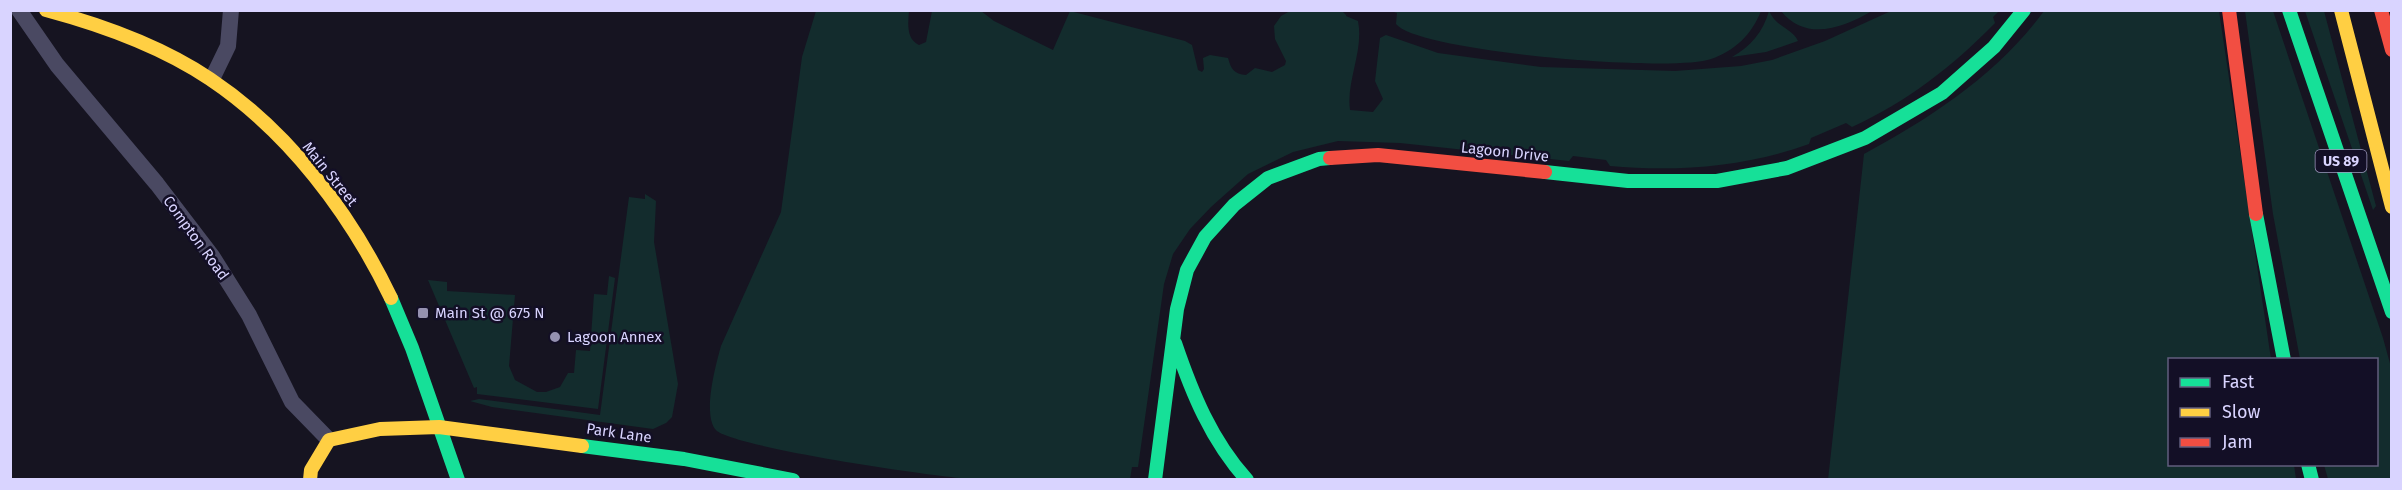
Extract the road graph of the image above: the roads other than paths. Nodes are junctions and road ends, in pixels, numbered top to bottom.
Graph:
1 (19, 10) edge
2 (46, 10) edge
3 (231, 10) edge
4 (2024, 10) edge
5 (2229, 10) edge
6 (2289, 10) edge
7 (2341, 10) edge
8 (2381, 10) edge
9 (2391, 50) edge
10 (212, 80) junction
11 (2391, 207) edge
12 (2391, 312) edge
13 (1173, 338) junction
14 (2284, 358) edge
15 (439, 427) junction
16 (329, 440) junction
17 (310, 480) edge
18 (458, 480) edge
19 (793, 480) edge
20 (1155, 480) edge
21 (1247, 480) edge

1 - 16 street, Compton Road
2 - 10 main road, Main Street
3 - 10 street
4 - 13 main road, Lagoon Drive
5 - 14 main road
6 - 12 main road, US 89
7 - 11 main road
8 - 9 main road
10 - 15 main road, Main Street
13 - 20 main road, Lagoon Drive
13 - 21 main road
15 - 16 main road, Park Lane
15 - 18 main road, Main Street
15 - 19 main road, Park Lane
16 - 17 main road

